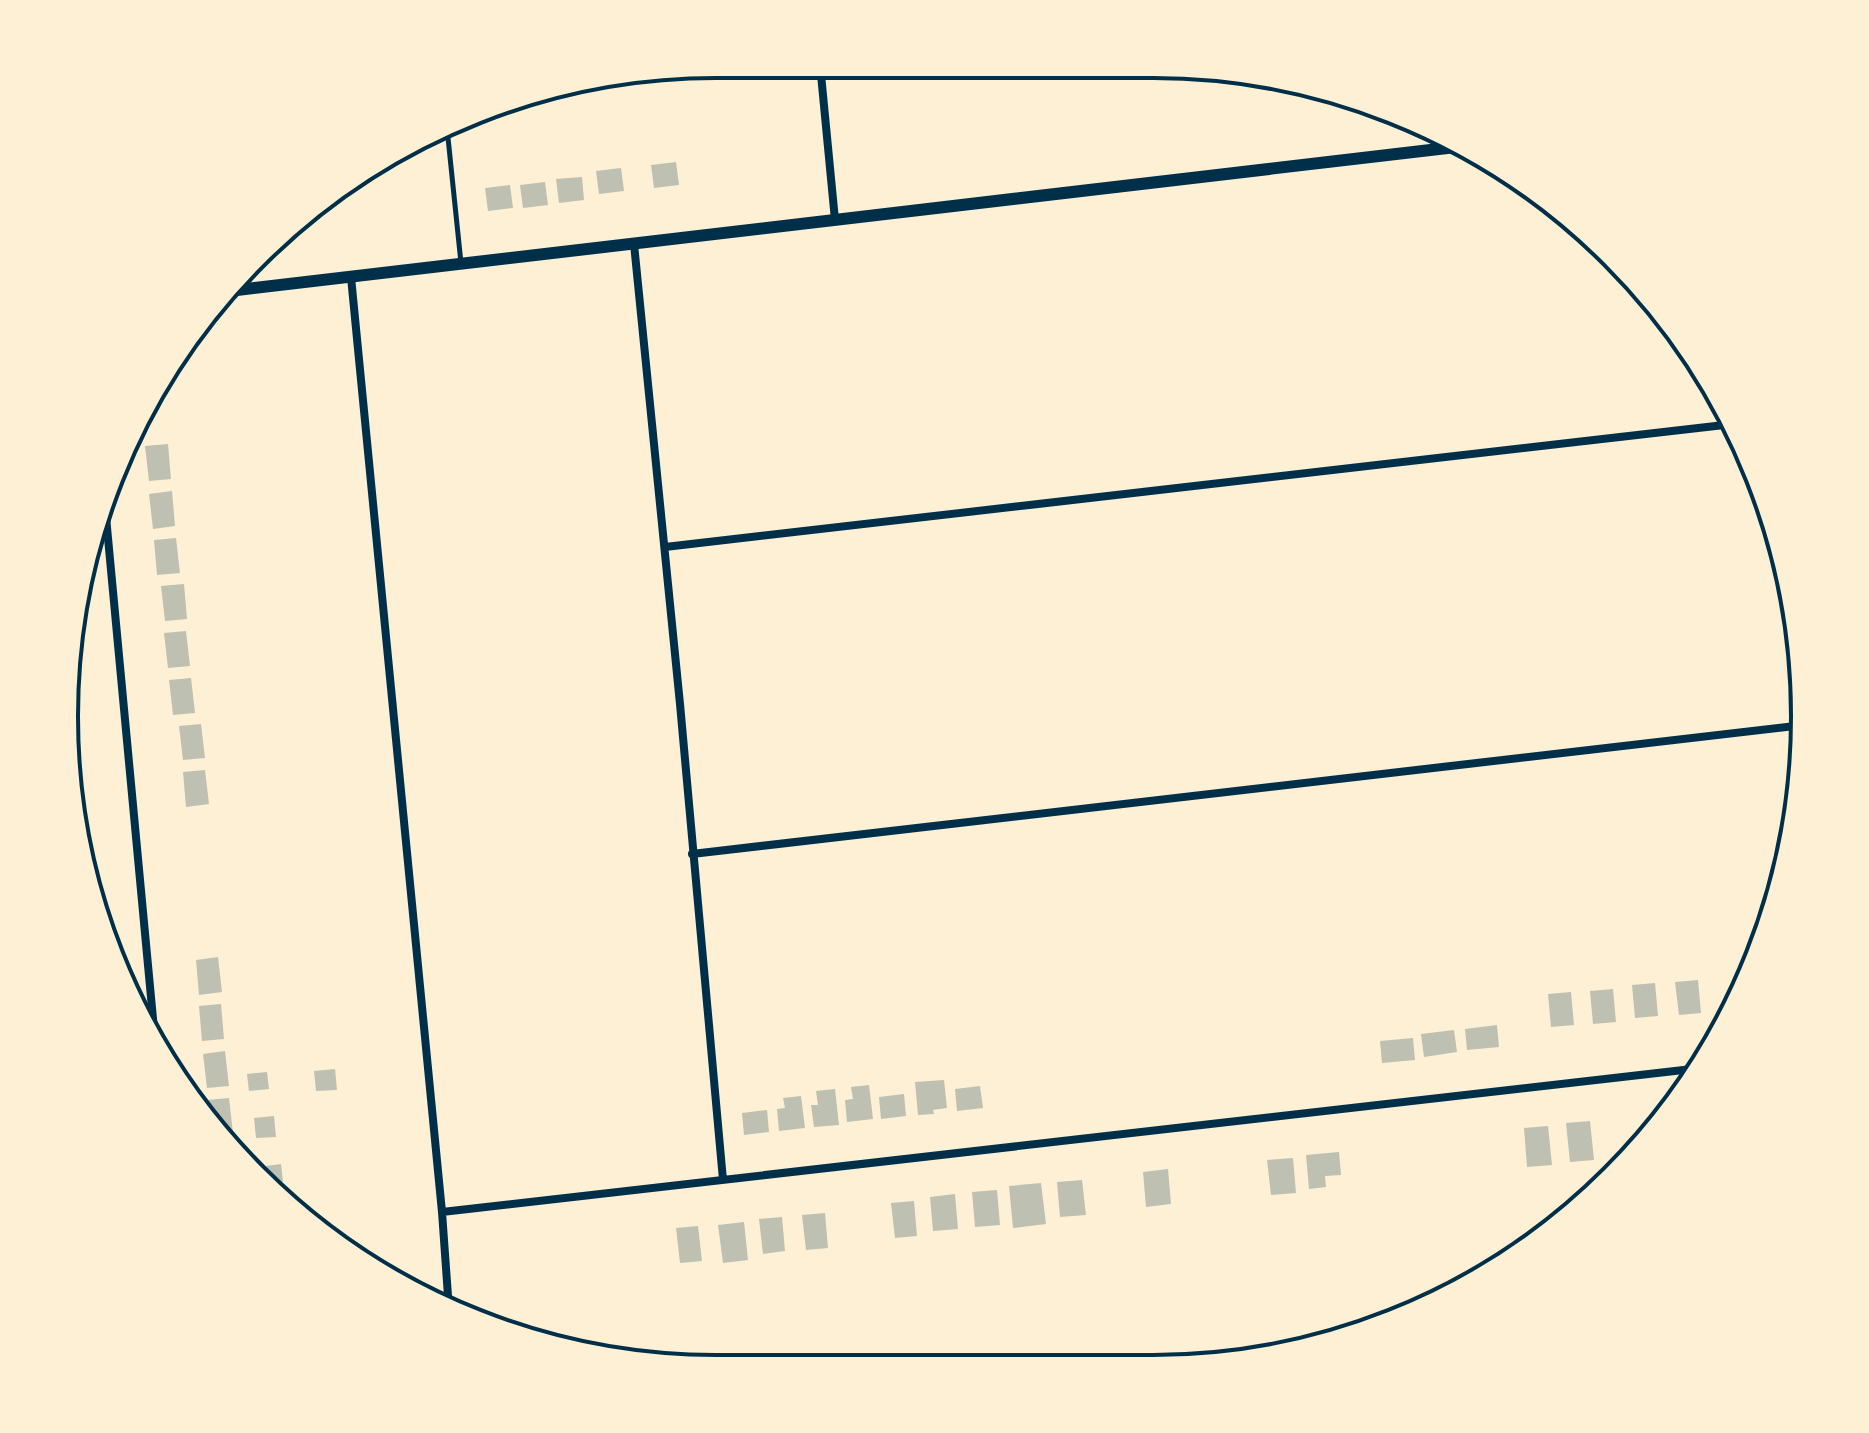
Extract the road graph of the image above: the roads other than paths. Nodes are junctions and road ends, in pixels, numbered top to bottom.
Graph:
1 (821, 78) edge
2 (448, 138) edge
3 (1443, 148) edge
4 (835, 220) junction
5 (634, 244) junction
6 (461, 264) junction
7 (351, 277) junction
8 (242, 289) edge
9 (1720, 425) edge
10 (107, 528) edge
11 (665, 547) junction
12 (1791, 727) edge
13 (692, 854) junction
14 (153, 1015) edge
15 (1684, 1070) edge
16 (723, 1180) junction
17 (442, 1212) junction
18 (448, 1295) edge

1 - 4 street
2 - 6 lane
3 - 4 street
4 - 5 street
5 - 6 street
5 - 11 street
6 - 7 street
7 - 8 street
7 - 17 street
9 - 11 street
10 - 14 street
11 - 13 street
12 - 13 street
13 - 16 street
15 - 16 street
16 - 17 street
17 - 18 street

